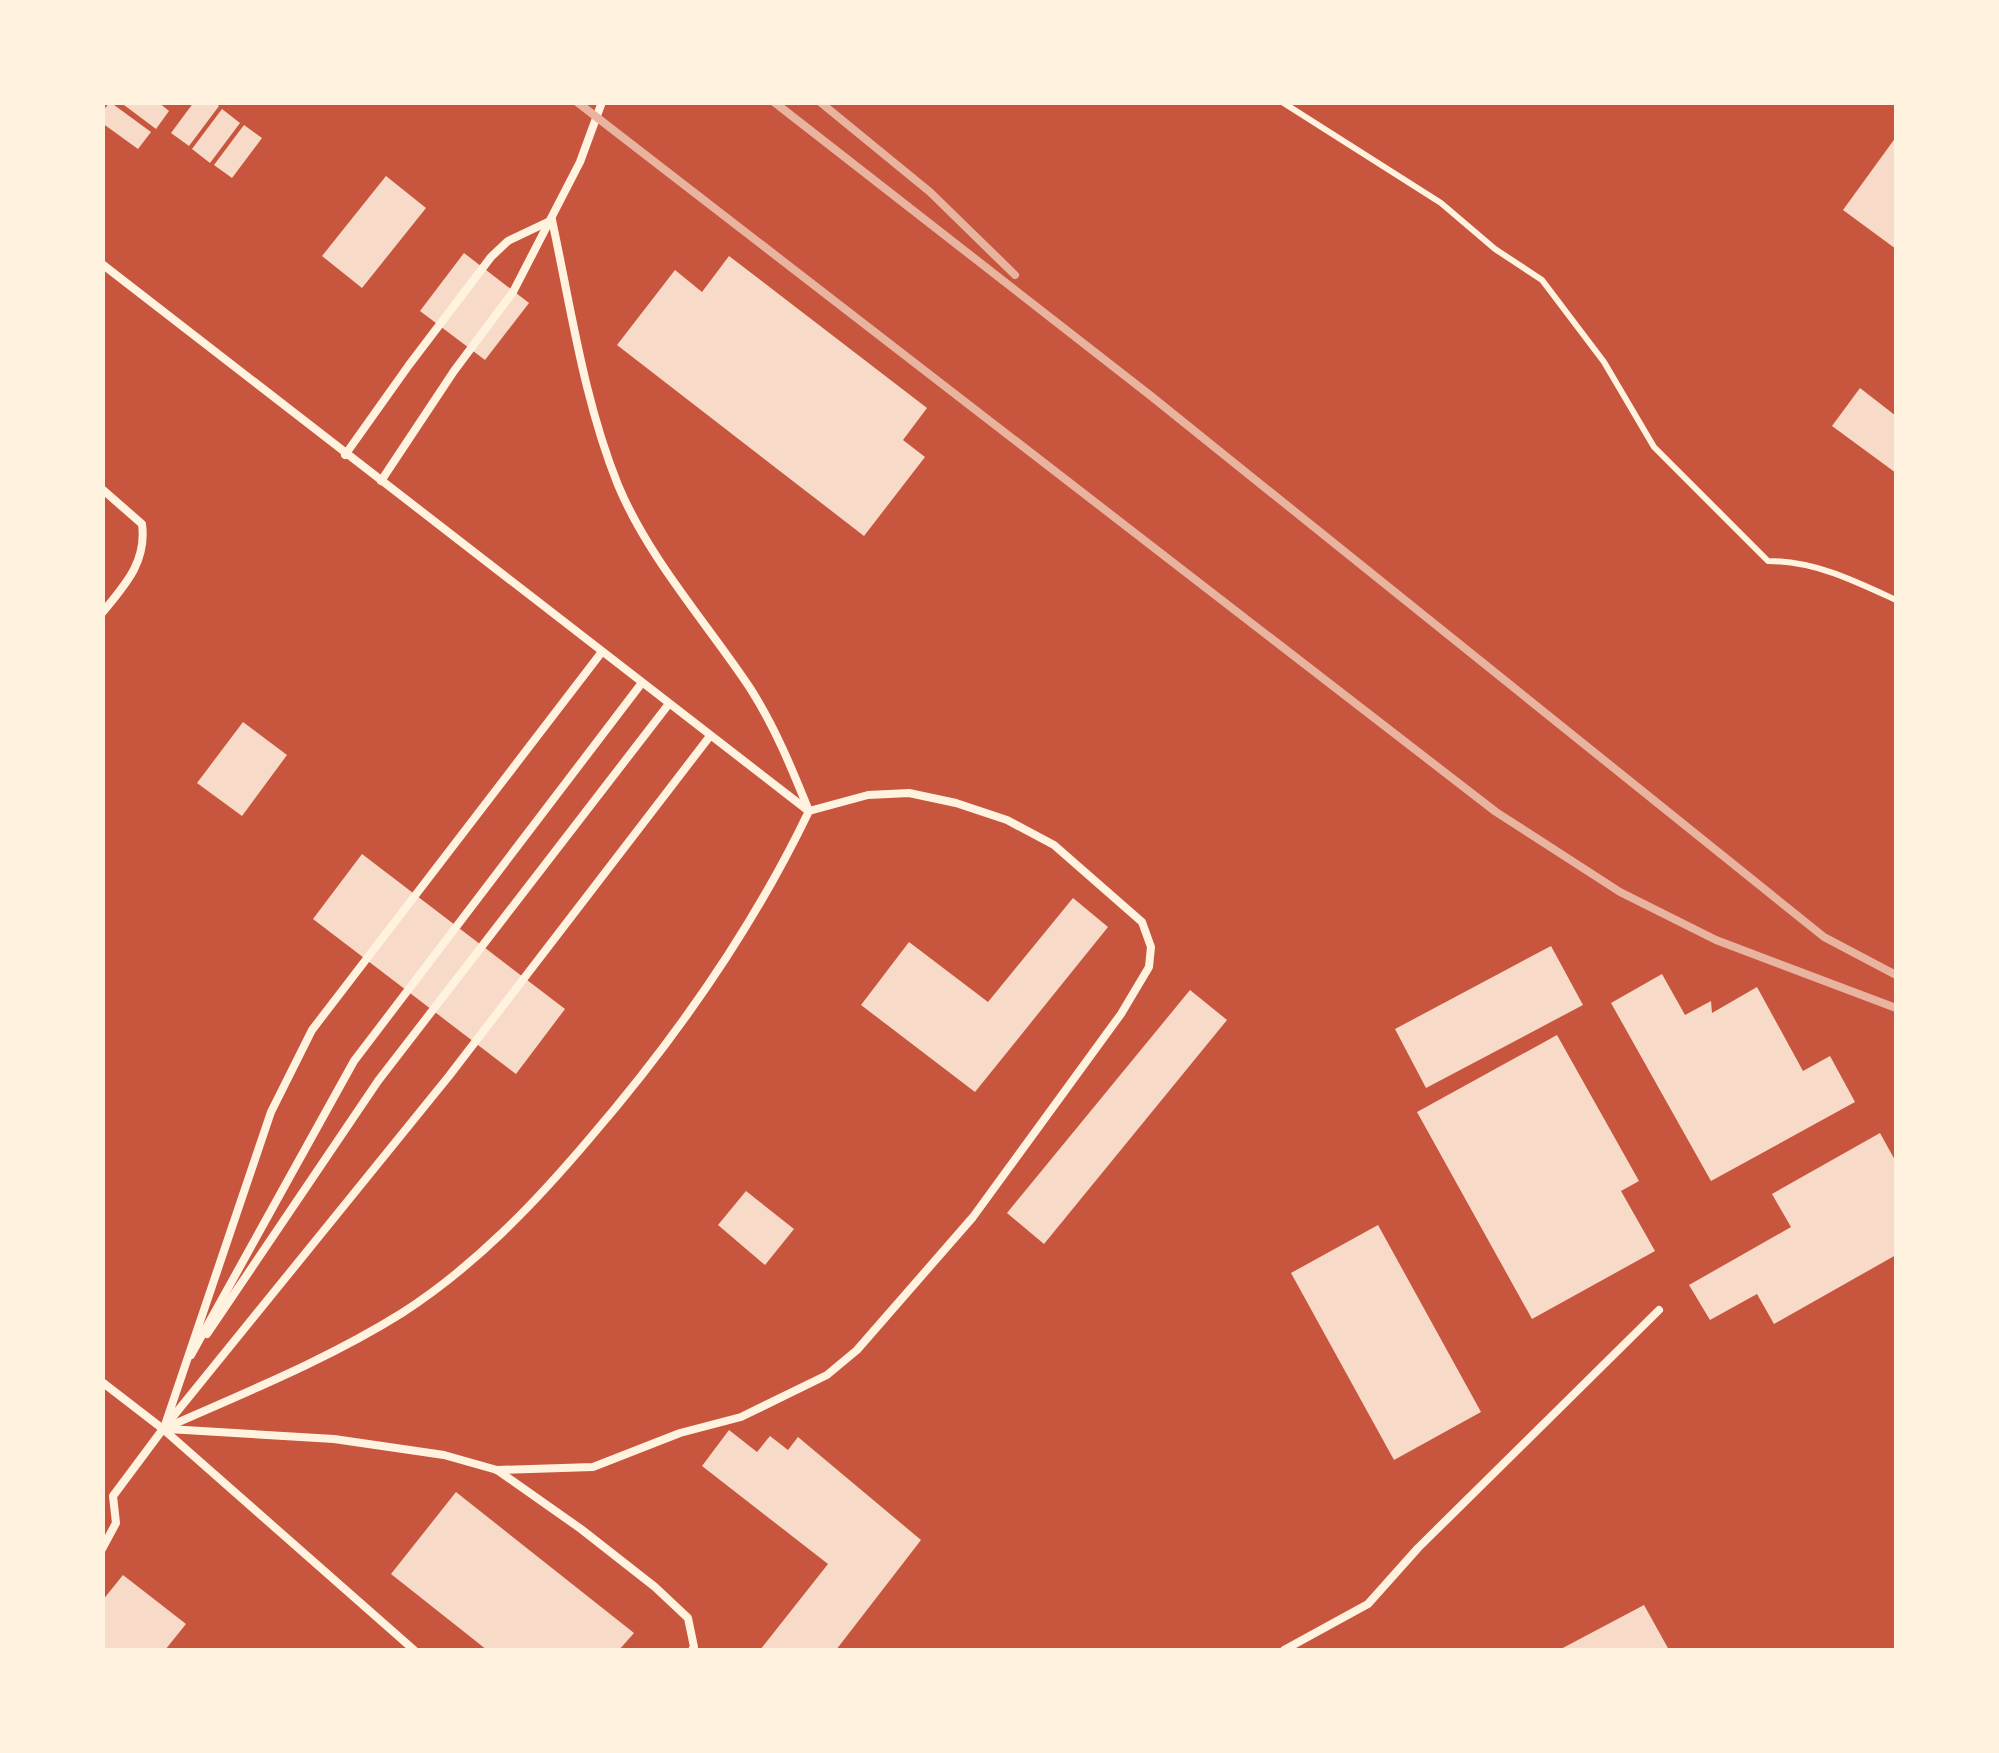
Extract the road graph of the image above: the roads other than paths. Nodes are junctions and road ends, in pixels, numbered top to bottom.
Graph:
1 (602, 102) edge
2 (552, 220) junction
3 (102, 264) edge
4 (346, 455) junction
5 (381, 481) junction
6 (102, 490) edge
7 (102, 613) edge
8 (601, 653) junction
9 (642, 684) junction
10 (668, 704) junction
11 (710, 736) junction
12 (809, 811) junction
13 (1659, 1310) dead end
14 (180, 1375) junction
15 (102, 1382) edge
16 (164, 1429) junction
17 (497, 1470) junction
18 (102, 1495) edge
19 (113, 1496) junction
20 (102, 1548) edge
21 (414, 1650) edge
22 (692, 1650) edge
23 (1284, 1650) edge

1 - 2 lane
2 - 4 lane
2 - 5 lane
2 - 12 lane
3 - 4 lane
4 - 5 lane
5 - 8 lane
6 - 7 lane
8 - 9 lane
8 - 14 lane
9 - 10 lane
9 - 14 lane
10 - 11 lane
10 - 14 lane
11 - 12 lane
11 - 16 lane
12 - 16 lane
12 - 17 lane
13 - 23 lane
14 - 16 lane
15 - 16 lane
16 - 17 lane
16 - 19 lane
16 - 21 lane
17 - 22 lane
18 - 19 lane
19 - 20 lane

